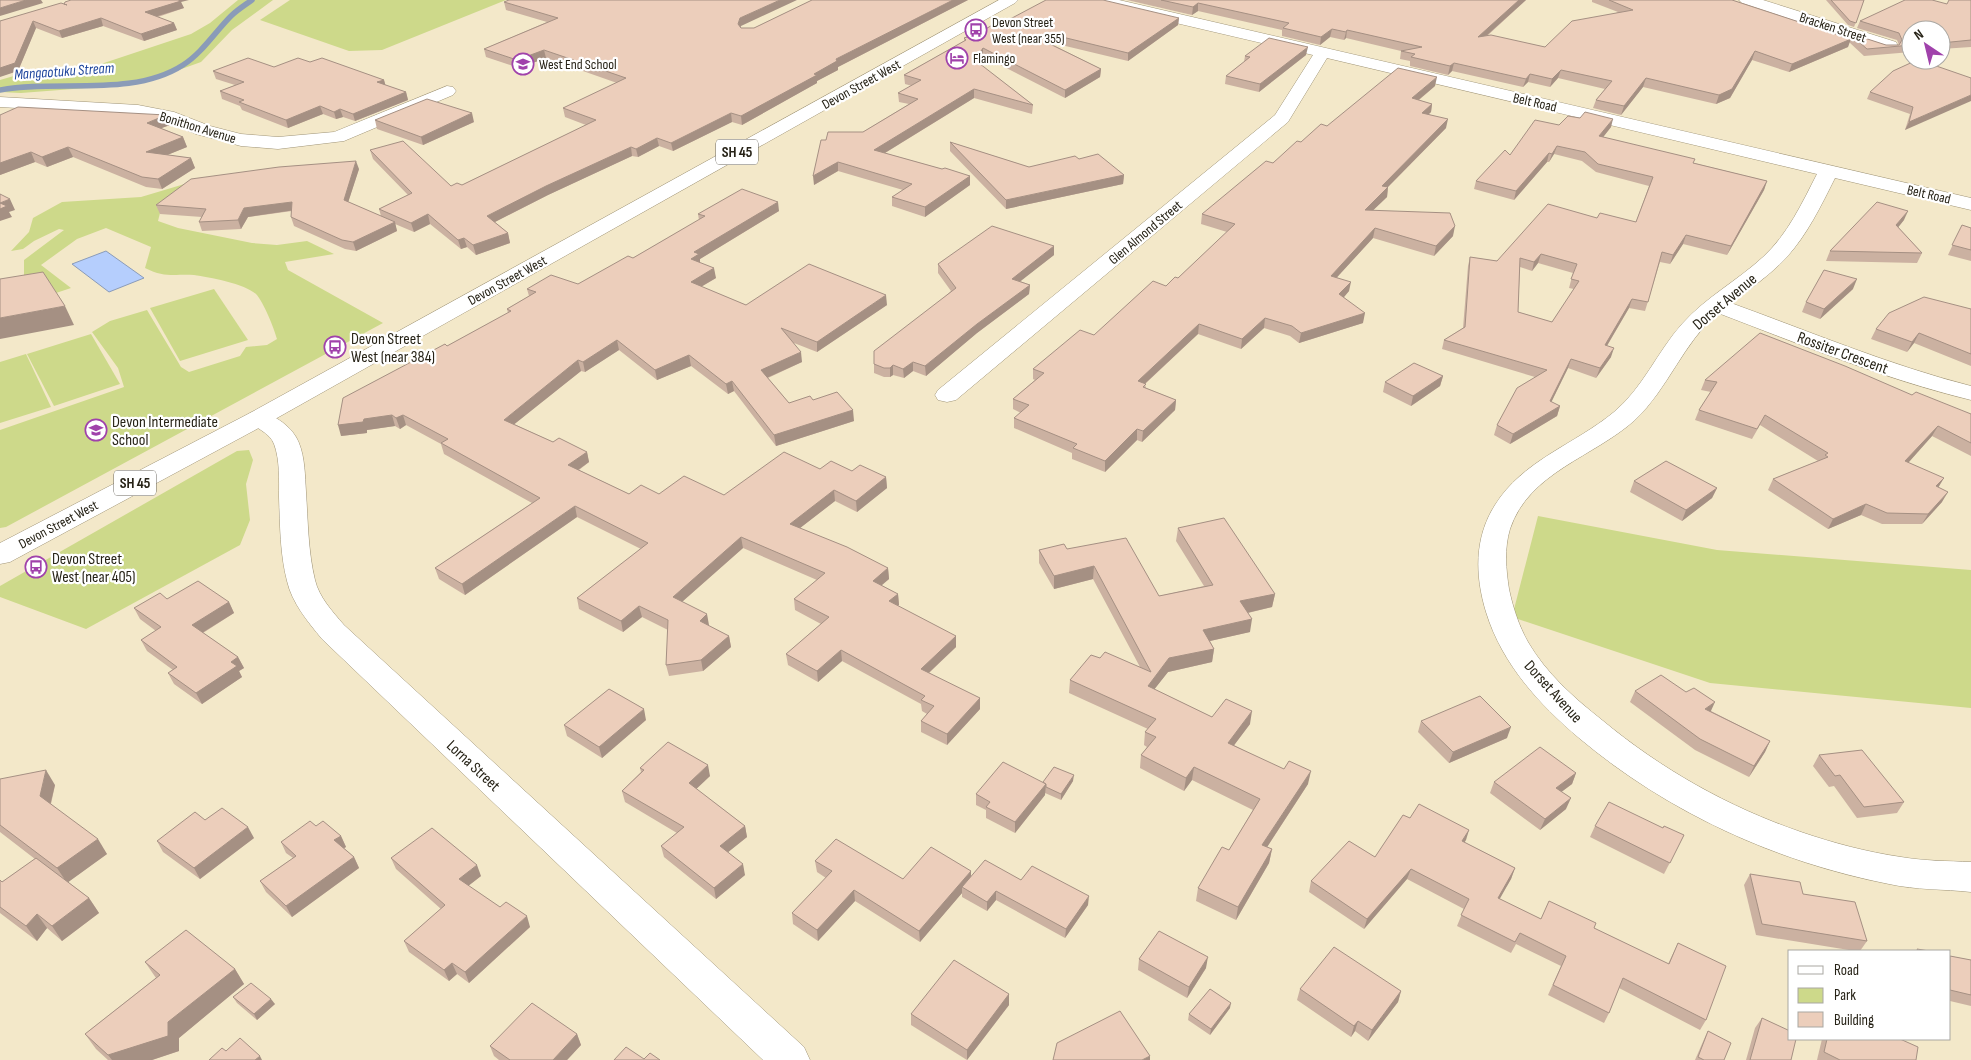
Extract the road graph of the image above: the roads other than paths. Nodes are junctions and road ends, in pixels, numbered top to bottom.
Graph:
1 (1010, 0) edge
2 (1099, 0) edge
3 (1747, 0) edge
4 (1890, 46) edge
5 (1323, 52) junction
6 (447, 91) dead end
7 (0, 102) edge
8 (1829, 170) junction
9 (1971, 204) edge
10 (1717, 305) junction
11 (1971, 393) edge
12 (947, 395) dead end
13 (259, 418) junction
14 (0, 555) edge
15 (1971, 877) edge
16 (790, 1060) edge

1 - 13 street, Devon Street West / SH 45
2 - 5 street, Belt Road
3 - 4 street, Bracken Street
5 - 8 street, Belt Road
5 - 12 street, Glen Almond Street
6 - 7 street, Bonithon Avenue
8 - 9 street, Belt Road
8 - 10 street, Dorset Avenue
10 - 11 street, Rossiter Crescent
10 - 15 street, Dorset Avenue
13 - 14 street, Devon Street West / SH 45
13 - 16 street, Lorna Street

